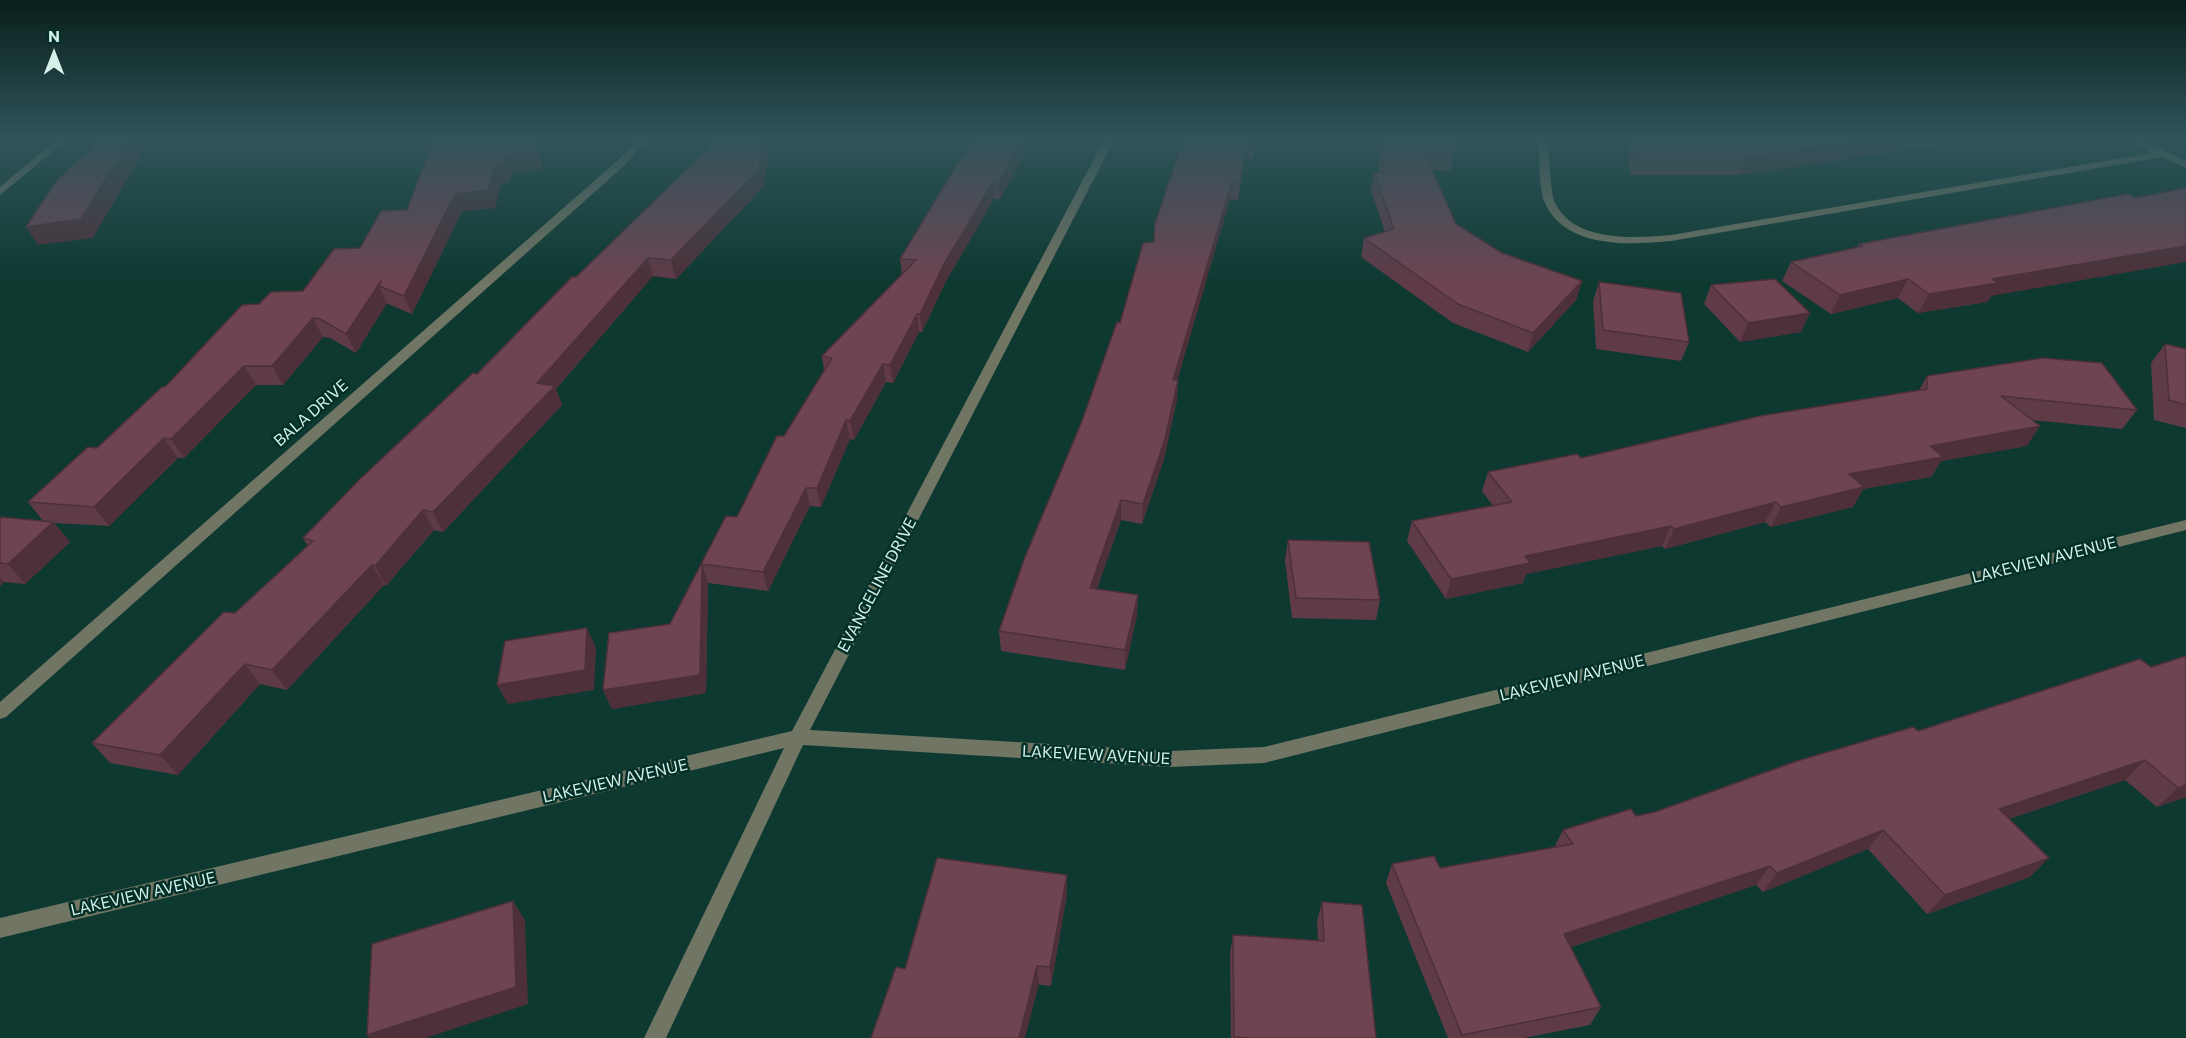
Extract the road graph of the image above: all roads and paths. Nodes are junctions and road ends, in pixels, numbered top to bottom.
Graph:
1 (595, 186) edge
2 (1085, 186) edge
3 (1548, 186) edge
4 (1973, 186) edge
5 (2186, 525) edge
6 (0, 712) edge
7 (798, 737) junction
8 (0, 928) edge
9 (655, 1038) edge

1 - 6 street, BALA DRIVE
2 - 7 street, EVANGELINE DRIVE
3 - 4 street
5 - 7 street, LAKEVIEW AVENUE
7 - 8 street, LAKEVIEW AVENUE
7 - 9 street, EVANGELINE DRIVE

